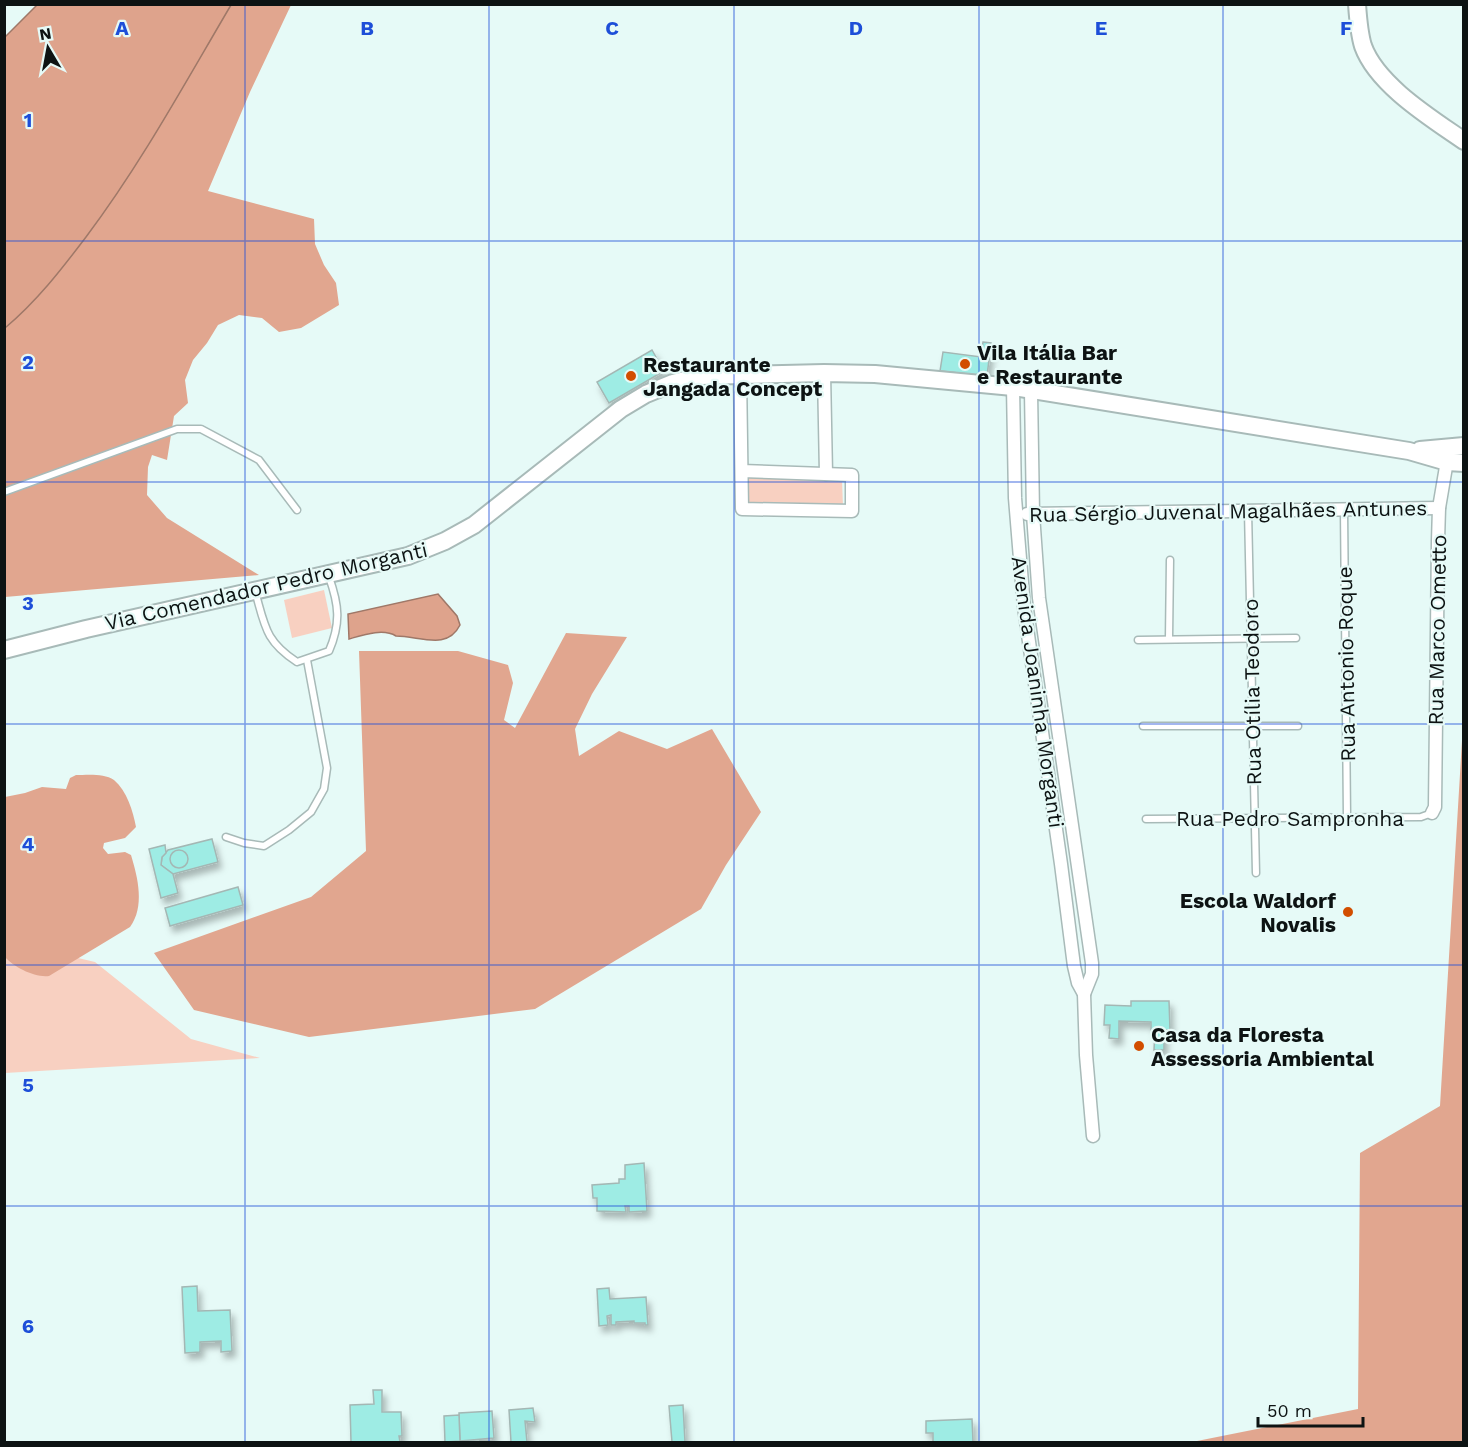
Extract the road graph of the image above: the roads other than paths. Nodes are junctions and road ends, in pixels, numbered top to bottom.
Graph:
1 (1357, 4) edge
2 (1464, 141) edge
3 (824, 373) junction
4 (740, 374) junction
5 (1013, 387) junction
6 (1031, 391) junction
7 (1456, 455) edge
8 (742, 471) junction
9 (826, 474) junction
10 (4, 492) edge
11 (1439, 508) junction
12 (297, 510) dead end
13 (1344, 510) junction
14 (1248, 511) junction
15 (1033, 514) junction
16 (1016, 515) junction
17 (1170, 560) dead end
18 (328, 574) junction
19 (255, 591) junction
20 (1169, 638) junction
21 (1251, 638) junction
22 (1296, 638) dead end
23 (1138, 640) dead end
24 (4, 650) edge
25 (307, 660) junction
26 (1143, 726) dead end
27 (1252, 726) junction
28 (1298, 726) dead end
29 (1432, 813) joint
30 (1347, 817) junction
31 (1146, 819) dead end
32 (1255, 819) junction
33 (226, 837) dead end
34 (1076, 863) junction
35 (1061, 864) junction
36 (1256, 873) dead end
37 (1084, 994) junction
38 (1093, 1136) dead end

1 - 2 street
3 - 4 street, Via Comendador Pedro Morganti
3 - 5 street, Via Comendador Pedro Morganti
3 - 9 street
4 - 8 street
4 - 18 street, Via Comendador Pedro Morganti
5 - 6 street, Via Comendador Pedro Morganti
5 - 16 street, Avenida Joaninha Morganti
6 - 7 street, Via Comendador Pedro Morganti
6 - 15 street, Avenida Joaninha Morganti
7 - 11 street, Rua Marco Ometto
8 - 9 street
8 - 9 street
10 - 12 lane
11 - 13 street, Rua Sérgio Juvenal Magalhães Antunes
11 - 29 street, Rua Marco Ometto
13 - 14 street, Rua Sérgio Juvenal Magalhães Antunes
13 - 30 lane, Rua Antonio Roque
14 - 15 street, Rua Sérgio Juvenal Magalhães Antunes
14 - 21 lane, Rua Otília Teodoro
15 - 16 street, Rua Sérgio Juvenal Magalhães Antunes
15 - 34 street, Avenida Joaninha Morganti
16 - 35 street, Avenida Joaninha Morganti
17 - 20 lane
18 - 19 street, Via Comendador Pedro Morganti
18 - 25 lane
19 - 24 street, Via Comendador Pedro Morganti
19 - 25 lane
20 - 21 lane
20 - 23 lane
21 - 22 lane
21 - 27 lane, Rua Otília Teodoro
25 - 33 lane
26 - 27 lane
27 - 28 lane
27 - 32 lane, Rua Otília Teodoro
29 - 30 lane, Rua Pedro Sampronha
30 - 32 lane, Rua Pedro Sampronha
31 - 32 lane, Rua Pedro Sampronha
32 - 36 lane, Rua Otília Teodoro
34 - 35 street
34 - 37 street, Avenida Joaninha Morganti
35 - 37 street, Avenida Joaninha Morganti
37 - 38 street, Avenida Joaninha Morganti

